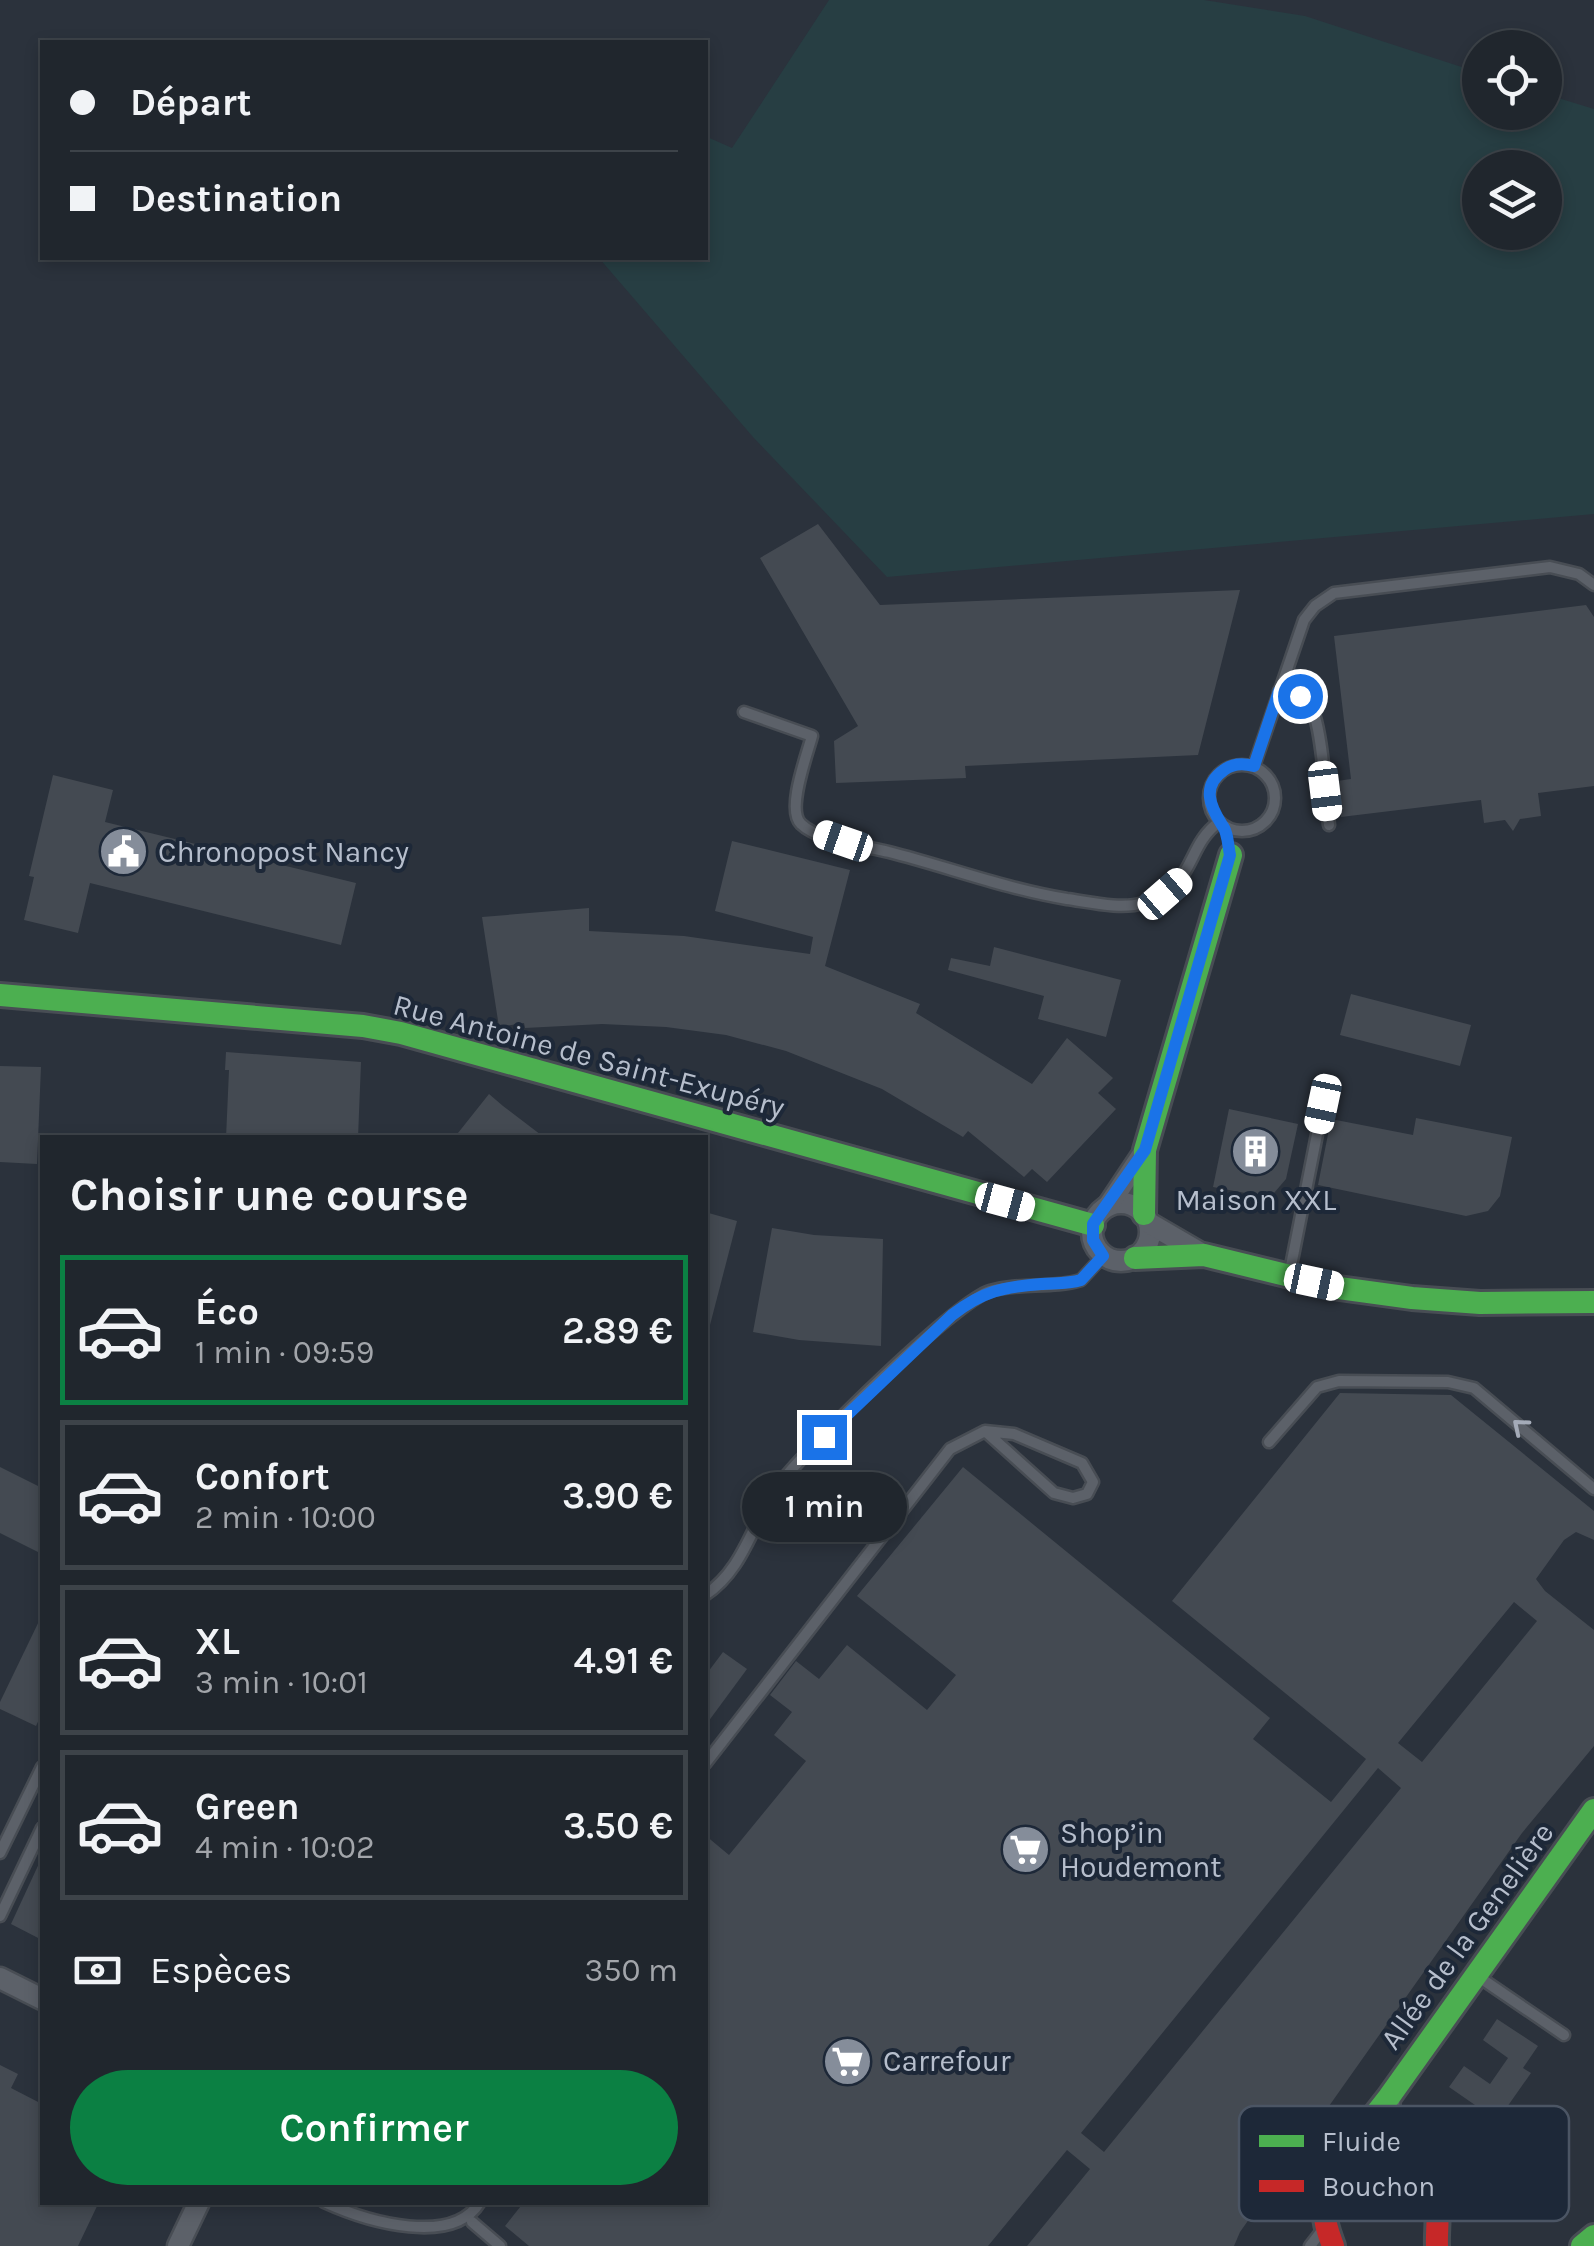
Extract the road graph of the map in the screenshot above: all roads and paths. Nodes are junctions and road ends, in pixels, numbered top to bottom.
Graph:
1 (1594, 585) edge
2 (1279, 691) junction
3 (744, 712) dead end
4 (1254, 766) junction
5 (1222, 824) junction
6 (1329, 825) dead end
7 (1251, 830) junction
8 (1230, 855) junction
9 (0, 995) edge
10 (1323, 1104) dead end
11 (1145, 1150) junction
12 (1108, 1206) junction
13 (1146, 1218) junction
14 (1093, 1224) junction
15 (1204, 1255) junction
16 (1103, 1256) junction
17 (1136, 1258) junction
18 (1289, 1277) junction
19 (1594, 1302) edge
20 (984, 1431) junction
21 (1269, 1442) dead end
22 (1594, 1490) edge
23 (708, 1593) edge
24 (708, 1760) edge
25 (40, 1771) edge
26 (1594, 1810) edge
27 (40, 1832) edge
28 (0, 1853) edge
29 (0, 1916) edge
30 (1476, 1974) junction
31 (0, 1978) edge
32 (40, 1998) edge
33 (1564, 2035) dead end
34 (1389, 2097) junction
35 (1382, 2106) edge
36 (1389, 2106) edge
37 (198, 2205) edge
38 (331, 2205) edge
39 (479, 2205) edge
40 (1437, 2221) edge
41 (1438, 2221) edge
42 (472, 2222) junction
43 (1594, 2236) edge
44 (178, 2246) edge
45 (500, 2246) edge
46 (1418, 2246) edge
47 (1437, 2246) edge
48 (1582, 2246) edge

1 - 2 lane
2 - 4 lane
2 - 6 lane
3 - 5 lane
4 - 5 lane
4 - 7 lane
5 - 7 lane
5 - 8 lane
7 - 8 lane
8 - 11 street
9 - 14 street, Rue Antoine de Saint-Exupéry
10 - 18 lane
11 - 12 street
11 - 13 street
12 - 13 street
12 - 14 street
13 - 15 street
13 - 17 street
14 - 16 street
15 - 17 street
15 - 18 street
16 - 17 street
16 - 23 lane
18 - 19 street
20 - 20 lane
20 - 24 lane
22 -> 21 lane
25 - 28 lane
26 - 30 street, Allée de la Genelière
27 - 29 lane
30 - 33 lane
30 - 34 street, Allée de la Genelière
31 - 32 street
34 - 35 street, Allée de la Genelière
34 - 36 street, Allée de la Genelière
37 - 44 street
38 - 42 lane
39 - 42 lane
40 - 46 street
41 - 47 street
42 - 45 lane
43 - 48 street

